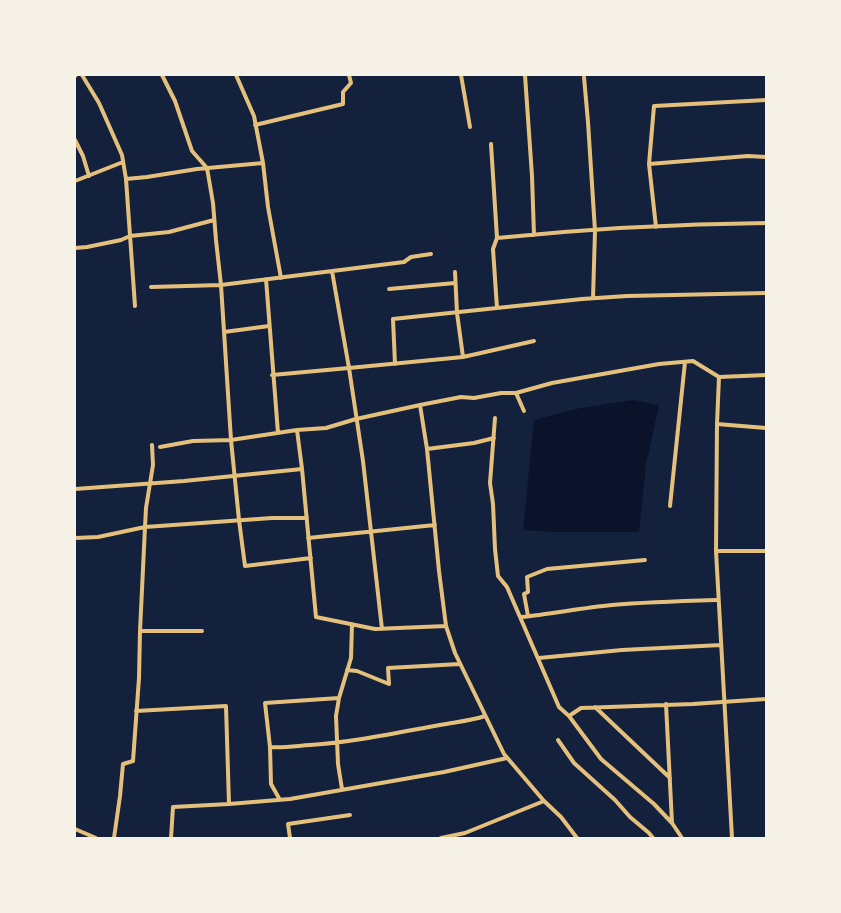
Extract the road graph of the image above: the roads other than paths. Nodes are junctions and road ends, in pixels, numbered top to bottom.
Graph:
1 (82, 75) edge
2 (162, 75) edge
3 (236, 75) edge
4 (349, 75) edge
5 (461, 75) edge
6 (525, 75) edge
7 (584, 76) dead end
8 (766, 100) edge
9 (255, 125) junction
10 (470, 127) dead end
11 (75, 140) edge
12 (491, 144) dead end
13 (766, 158) edge
14 (123, 162) junction
15 (263, 163) junction
16 (649, 164) junction
17 (207, 168) junction
18 (88, 176) junction
19 (126, 179) junction
20 (75, 181) edge
21 (214, 220) junction
22 (766, 223) edge
23 (656, 227) junction
24 (595, 231) junction
25 (534, 235) junction
26 (130, 236) junction
27 (497, 238) junction
28 (75, 248) edge
29 (430, 254) dead end
30 (332, 271) junction
31 (455, 272) dead end
32 (281, 278) junction
33 (266, 279) junction
34 (455, 283) junction
35 (221, 285) junction
36 (151, 287) dead end
37 (389, 290) dead end
38 (766, 293) edge
39 (593, 298) junction
40 (135, 306) dead end
41 (497, 308) junction
42 (457, 313) junction
43 (269, 326) junction
44 (224, 332) junction
45 (534, 341) dead end
46 (463, 357) junction
47 (684, 362) junction
48 (395, 364) junction
49 (350, 368) junction
50 (272, 375) junction
51 (766, 375) edge
52 (719, 377) junction
53 (516, 393) junction
54 (420, 405) junction
55 (524, 411) dead end
56 (495, 418) dead end
57 (356, 419) junction
58 (717, 424) junction
59 (766, 428) edge
60 (297, 430) junction
61 (278, 433) junction
62 (494, 438) junction
63 (231, 440) junction
64 (152, 445) dead end
65 (160, 447) dead end
66 (428, 449) junction
67 (302, 469) junction
68 (234, 475) junction
69 (149, 484) junction
70 (75, 489) edge
71 (670, 506) dead end
72 (307, 518) junction
73 (239, 520) junction
74 (435, 525) junction
75 (145, 527) junction
76 (370, 531) junction
77 (75, 538) edge
78 (308, 538) junction
79 (716, 551) junction
80 (766, 551) edge
81 (311, 558) junction
82 (645, 560) dead end
83 (718, 600) junction
84 (528, 616) junction
85 (521, 617) junction
86 (352, 624) junction
87 (446, 626) junction
88 (382, 629) junction
89 (140, 631) junction
90 (202, 632) dead end
91 (721, 645) junction
92 (539, 658) junction
93 (460, 664) junction
94 (347, 670) junction
95 (339, 698) junction
96 (766, 699) edge
97 (724, 702) junction
98 (666, 704) junction
99 (595, 707) junction
100 (136, 710) junction
101 (485, 716) junction
102 (569, 716) junction
103 (558, 740) dead end
104 (336, 743) junction
105 (270, 747) junction
106 (507, 758) junction
107 (670, 778) junction
108 (342, 789) junction
109 (280, 800) junction
110 (544, 801) junction
111 (229, 804) junction
112 (350, 815) dead end
113 (672, 823) junction
114 (75, 829) edge
115 (653, 837) edge
116 (96, 838) edge
117 (114, 838) edge
118 (171, 838) edge
119 (290, 838) edge
120 (441, 838) edge
121 (577, 838) edge
122 (647, 838) edge
123 (682, 838) edge
124 (732, 838) edge

1 - 14 street
2 - 17 street
3 - 9 street
4 - 9 street
5 - 10 street
6 - 25 street
7 - 24 street
8 - 16 street
9 - 15 street
11 - 18 street
12 - 27 street
13 - 16 street
14 - 18 street
14 - 19 street
15 - 17 street
15 - 32 street
16 - 23 street
17 - 19 street
17 - 21 street
18 - 20 street
19 - 26 street
21 - 26 street
21 - 35 street
22 - 23 street
23 - 24 street
24 - 25 street
24 - 39 street
25 - 27 street
26 - 28 street
26 - 40 street
27 - 41 street
29 - 30 street
30 - 32 street
30 - 49 street
31 - 34 street
32 - 33 street
33 - 35 street
33 - 43 street
34 - 37 street
34 - 42 street
35 - 36 street
35 - 44 street
38 - 39 street
39 - 41 street
41 - 42 street
42 - 46 street
42 - 48 street
43 - 44 street
43 - 50 street
44 - 63 street
45 - 46 street
46 - 48 street
47 - 52 street
47 - 53 street
47 - 71 street
48 - 49 street
49 - 50 street
49 - 57 street
50 - 61 street
51 - 52 street
52 - 58 street
53 - 54 street
53 - 55 street
54 - 57 street
54 - 66 street
56 - 62 street
57 - 60 street
57 - 76 street
58 - 59 street
58 - 79 street
60 - 61 street
60 - 67 street
61 - 63 street
62 - 66 street
62 - 85 street
63 - 65 street
63 - 68 street
64 - 69 street
66 - 74 street
67 - 68 street
67 - 72 street
68 - 69 street
68 - 73 street
69 - 70 street
69 - 75 street
72 - 73 street
72 - 78 street
73 - 75 street
73 - 81 street
74 - 76 street
74 - 87 street
75 - 77 street
75 - 89 street
76 - 78 street
76 - 88 street
78 - 81 street
79 - 80 street
79 - 83 street
81 - 86 street
82 - 84 street
83 - 84 street
83 - 91 street
84 - 85 street
85 - 92 street
86 - 88 street
86 - 94 street
87 - 88 street
87 - 93 street
89 - 90 street
89 - 100 street
91 - 92 street
91 - 97 street
92 - 102 street
93 - 94 street
93 - 101 street
94 - 95 street
95 - 104 street
95 - 105 street
96 - 97 street
97 - 98 street
97 - 124 street
98 - 99 street
98 - 107 street
99 - 102 street
99 - 107 street
100 - 111 street
100 - 117 street
101 - 104 street
101 - 106 street
102 - 113 street
103 - 115 street
104 - 105 street
104 - 108 street
105 - 109 street
106 - 108 street
106 - 110 street
107 - 113 street
108 - 109 street
109 - 111 street
110 - 120 street
110 - 121 street
111 - 118 street
112 - 119 street
113 - 123 street
114 - 116 street
115 - 122 street

